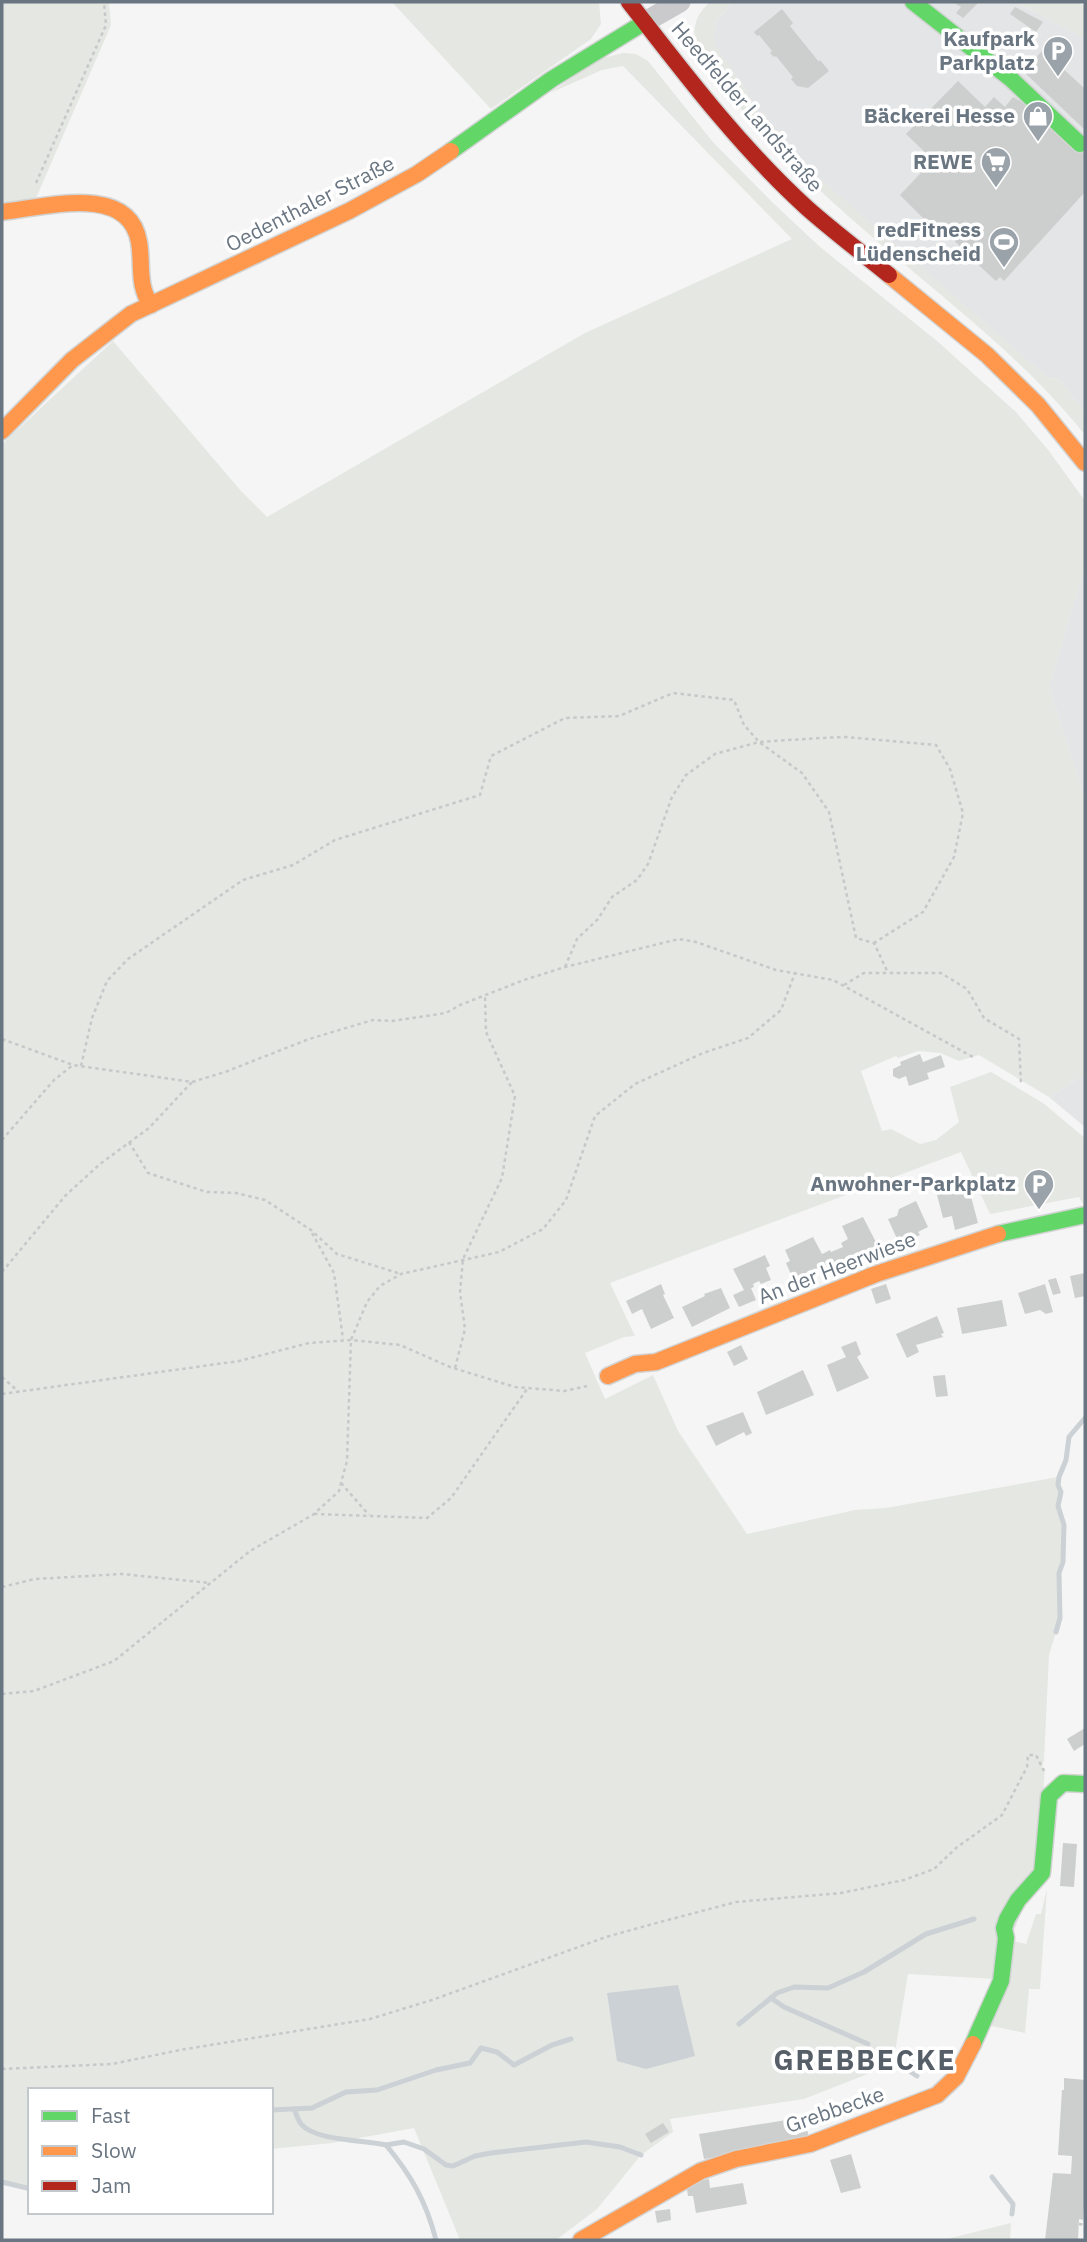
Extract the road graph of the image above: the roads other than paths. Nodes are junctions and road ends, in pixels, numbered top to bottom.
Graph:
1 (629, 2) edge
2 (680, 2) edge
3 (913, 2) edge
4 (645, 22) junction
5 (1080, 144) dead end
6 (2, 212) edge
7 (150, 305) junction
8 (2, 431) edge
9 (1085, 463) edge
10 (1085, 1215) edge
11 (608, 1376) dead end
12 (1085, 1784) edge
13 (581, 2240) edge

1 - 4 street, Heedfelder Landstraße
2 - 4 street
3 - 5 street
4 - 7 street, Oedenthaler Straße
4 - 9 street, Heedfelder Landstraße
6 - 7 street
7 - 8 street, Oedenthaler Straße
10 - 11 street, An der Heerwiese
12 - 13 street, Grebbecke

